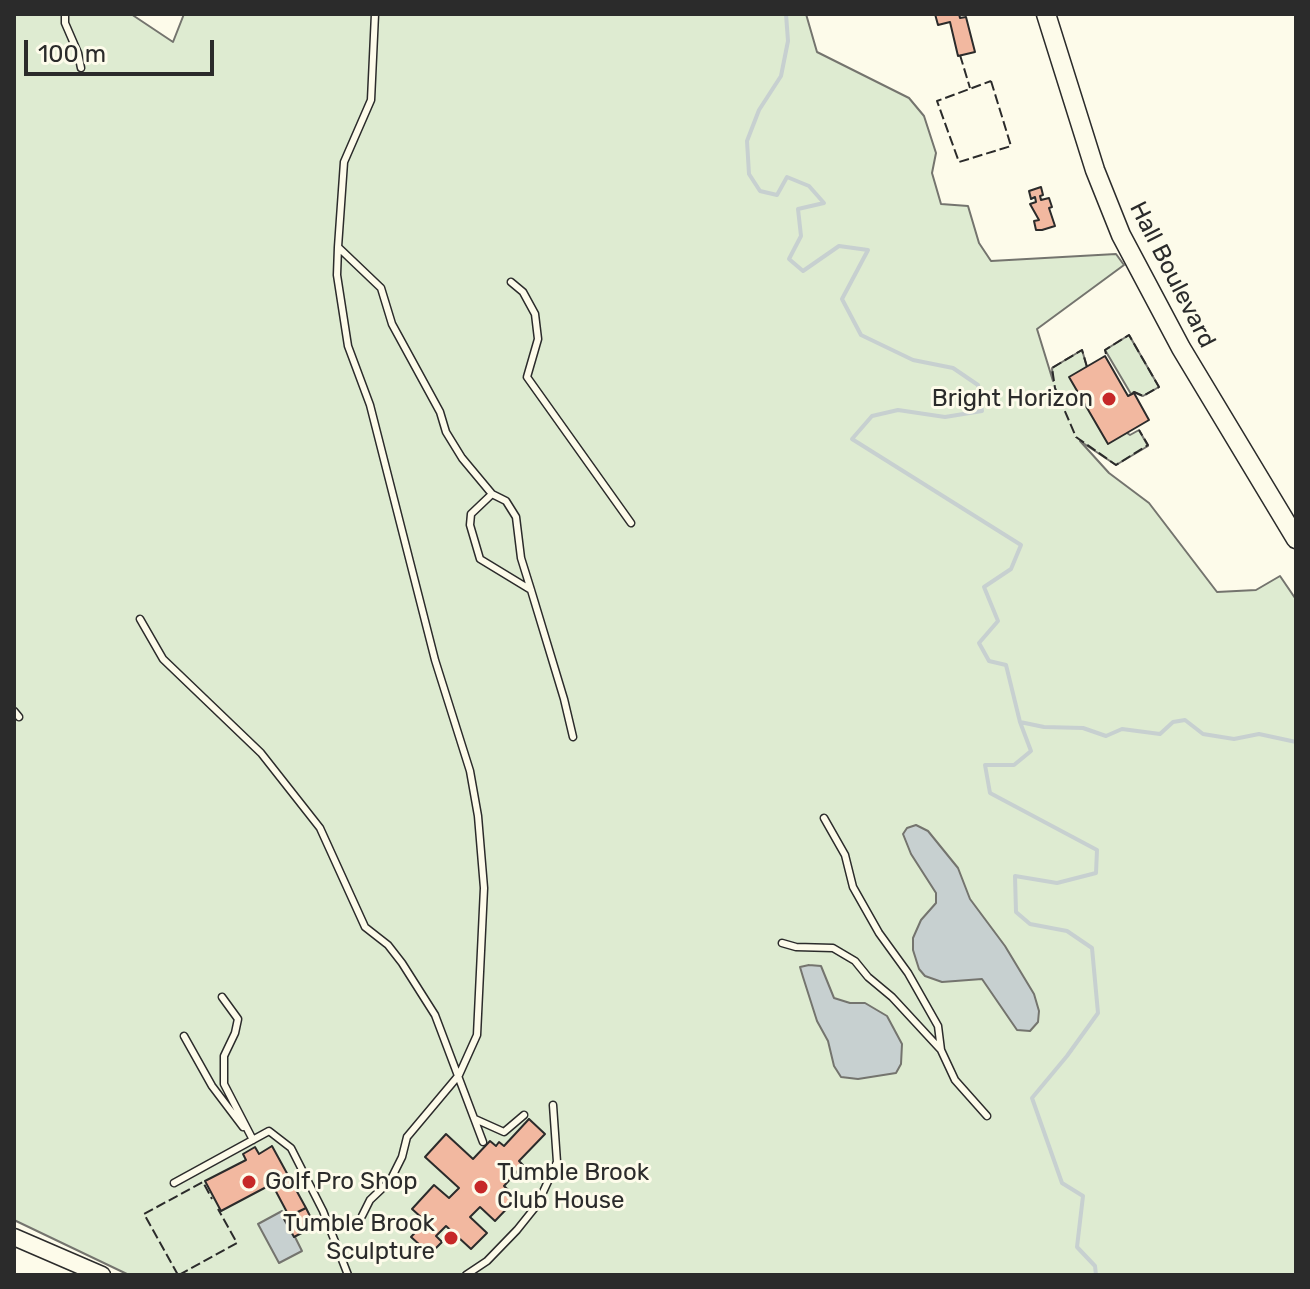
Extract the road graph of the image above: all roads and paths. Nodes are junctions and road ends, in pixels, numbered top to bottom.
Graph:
1 (65, 14) edge
2 (375, 14) edge
3 (1046, 14) edge
4 (81, 68) dead end
5 (338, 247) junction
6 (511, 282) dead end
7 (492, 494) junction
8 (631, 523) dead end
9 (1296, 539) edge
10 (531, 590) junction
11 (140, 619) dead end
12 (573, 737) dead end
13 (824, 818) dead end
14 (782, 943) dead end
15 (222, 997) dead end
16 (184, 1036) dead end
17 (941, 1050) junction
18 (459, 1075) junction
19 (553, 1105) dead end
20 (524, 1115) dead end
21 (987, 1116) dead end
22 (475, 1119) junction
23 (253, 1140) junction
24 (483, 1142) dead end
25 (174, 1183) dead end
26 (362, 1216) dead end
27 (14, 1237) edge
28 (102, 1275) edge
29 (348, 1275) edge
30 (466, 1275) edge

1 - 4 lane
2 - 5 lane
3 - 9 main road, Hall Boulevard
5 - 7 lane
5 - 18 lane
6 - 8 lane
7 - 10 lane
7 - 10 lane
10 - 12 lane
11 - 18 lane
13 - 17 lane
14 - 17 lane
15 - 23 lane
16 - 23 lane
17 - 21 lane
18 - 22 lane
18 - 26 lane
19 - 30 lane
20 - 22 lane
22 - 24 lane
23 - 25 lane
23 - 29 lane
27 - 28 main road

